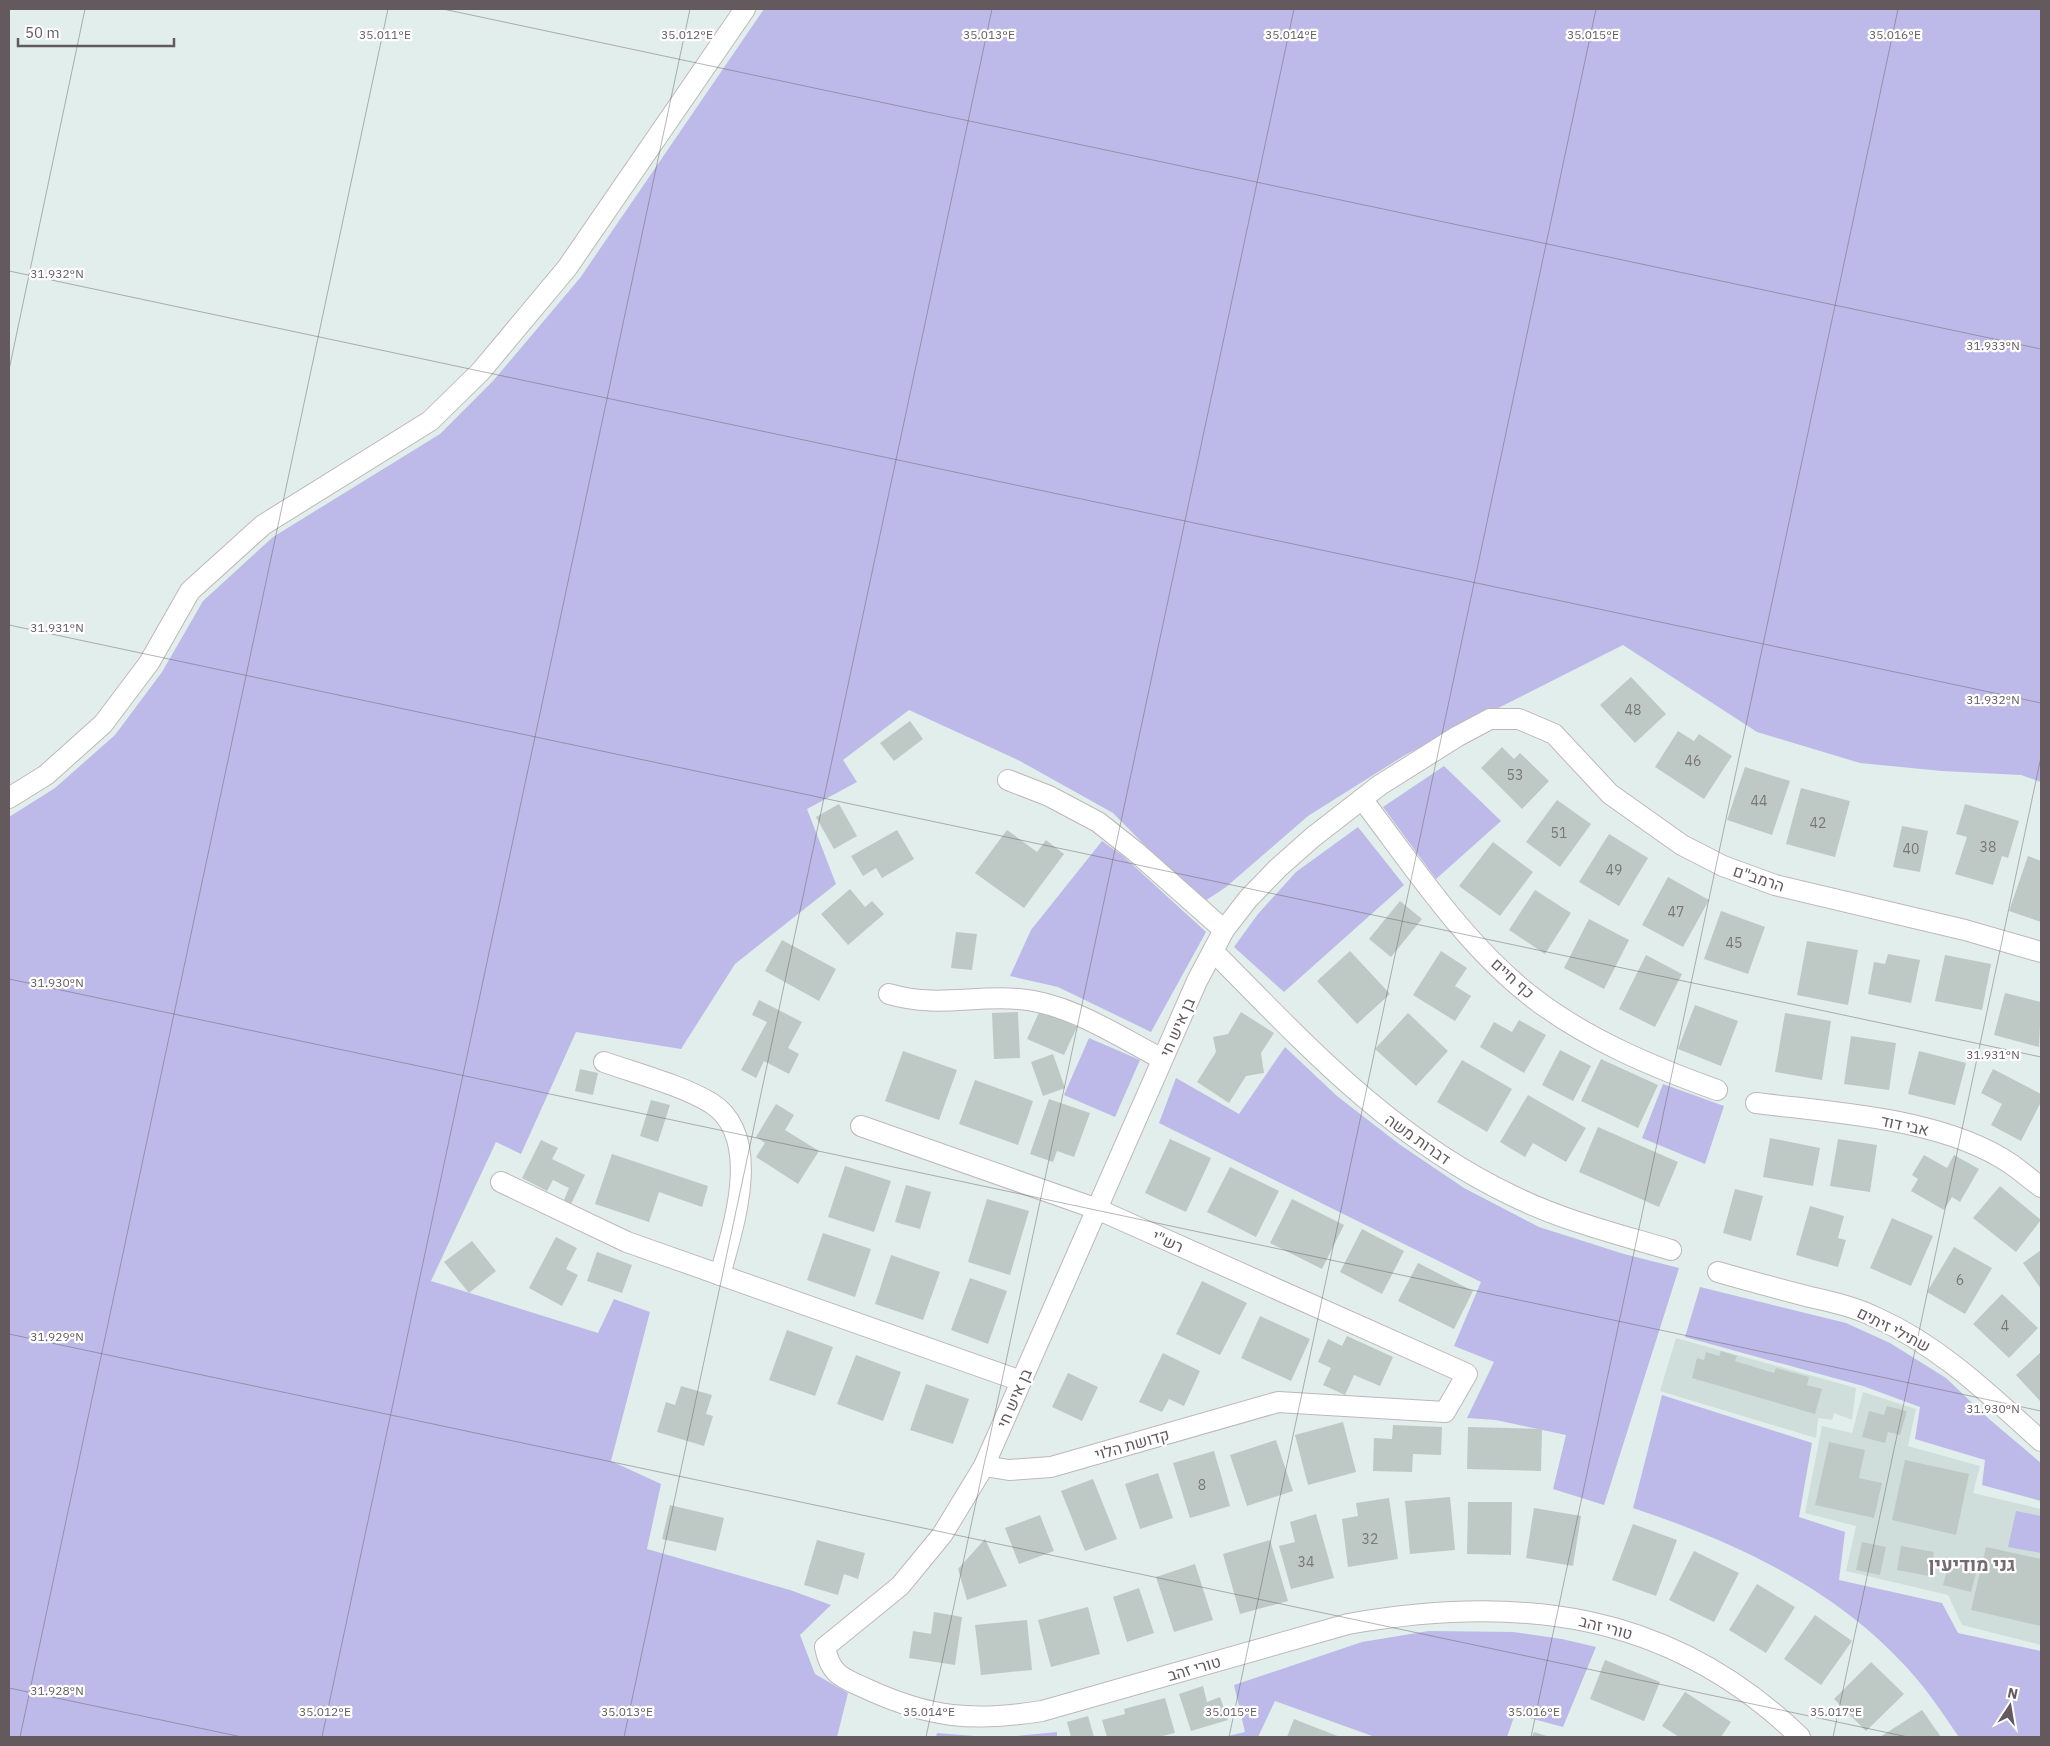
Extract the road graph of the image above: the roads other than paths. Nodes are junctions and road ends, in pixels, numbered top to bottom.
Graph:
1 (745, 9) edge
2 (1519, 719) joint
3 (1008, 780) dead end
4 (9, 798) edge
5 (1362, 799) junction
6 (1224, 930) junction
7 (1213, 951) junction
8 (2041, 952) edge
9 (889, 994) dead end
10 (1162, 1059) junction
11 (604, 1062) dead end
12 (1717, 1090) dead end
13 (1756, 1103) dead end
14 (861, 1126) dead end
15 (501, 1182) dead end
16 (2041, 1187) edge
17 (1097, 1209) junction
18 (1671, 1250) dead end
19 (1718, 1272) dead end
20 (720, 1274) junction
21 (1467, 1374) joint
22 (1021, 1381) junction
23 (2041, 1441) edge
24 (984, 1466) junction
25 (1800, 1737) edge

1 - 4 street
2 - 5 street, בן איש חי
2 - 8 street, הרמב"ם
3 - 6 street
5 - 6 street, בן איש חי
5 - 12 street, כף חיים
6 - 7 street, בן איש חי
7 - 10 street, בן איש חי
7 - 18 street, דברות משה
9 - 10 street
10 - 17 street, בן איש חי
11 - 20 street
13 - 16 street, אבי דוד
14 - 17 street, רש"י
15 - 20 street
17 - 21 street, רש"י
17 - 22 street, בן איש חי
19 - 23 street, שתילי זיתים
20 - 22 street
21 - 24 street, קדושת הלוי
22 - 24 street, בן איש חי
24 - 25 street, טורי זהב

